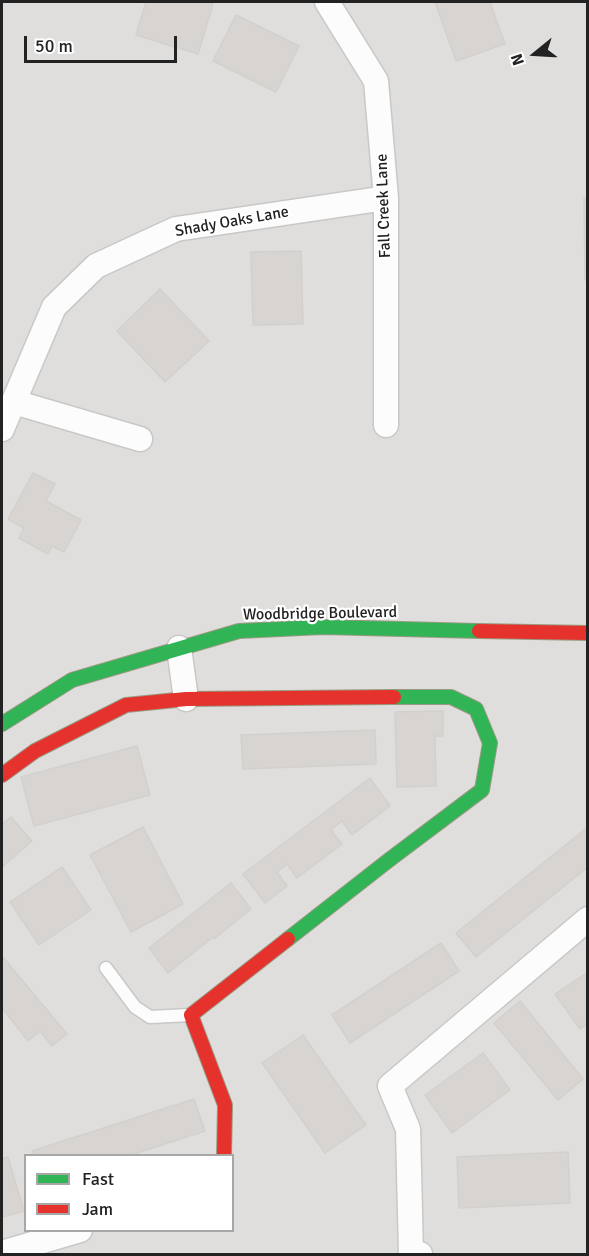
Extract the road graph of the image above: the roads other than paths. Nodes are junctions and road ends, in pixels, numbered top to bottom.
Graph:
1 (327, 2) edge
2 (386, 198) junction
3 (14, 402) junction
4 (386, 425) dead end
5 (2, 429) edge
6 (140, 439) dead end
7 (588, 633) edge
8 (178, 648) junction
9 (186, 699) junction
10 (2, 724) edge
11 (2, 775) edge
12 (588, 919) edge
13 (106, 968) dead end
14 (191, 1015) junction
15 (224, 1154) edge
16 (73, 1232) edge
17 (2, 1253) edge
18 (420, 1254) edge

1 - 2 street, Fall Creek Lane
2 - 3 street, Shady Oaks Lane
2 - 4 street, Fall Creek Lane
3 - 5 street, Shady Oaks Lane
3 - 6 street
7 - 8 street, Woodbridge Boulevard
8 - 9 street
8 - 10 street, Woodbridge Boulevard
9 - 11 street
9 - 14 street
12 - 18 street
13 - 14 lane
14 - 15 street
16 - 17 street

